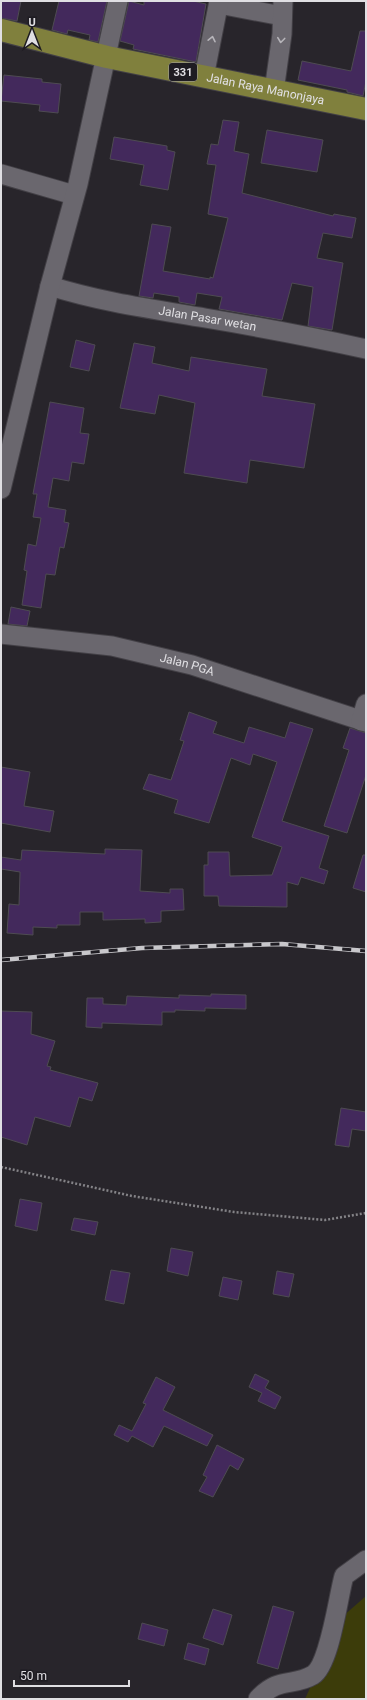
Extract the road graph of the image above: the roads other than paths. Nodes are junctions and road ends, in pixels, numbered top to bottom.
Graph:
1 (118, 1) edge
2 (219, 2) edge
3 (282, 9) edge
4 (1, 30) edge
5 (107, 56) junction
6 (204, 77) junction
7 (274, 91) junction
8 (366, 109) edge
9 (1, 174) edge
10 (74, 195) junction
11 (50, 286) junction
12 (366, 349) edge
13 (1, 489) edge
14 (1, 634) edge
15 (364, 716) edge
16 (366, 1560) edge
17 (258, 1699) edge

1 - 5 street
2 - 3 street
6 -> 2 street
3 -> 7 street
4 - 5 main road, Jalan Raya Manonjaya / 331
5 - 6 main road, Jalan Raya Manonjaya / 331
5 - 10 street
6 - 7 main road, Jalan Raya Manonjaya / 331
7 - 8 main road, Jalan Raya Manonjaya / 331
9 - 10 street
10 - 11 street
11 - 12 street, Jalan Pasar wetan
11 - 13 street
14 - 15 street, Jalan PGA
16 - 17 street

